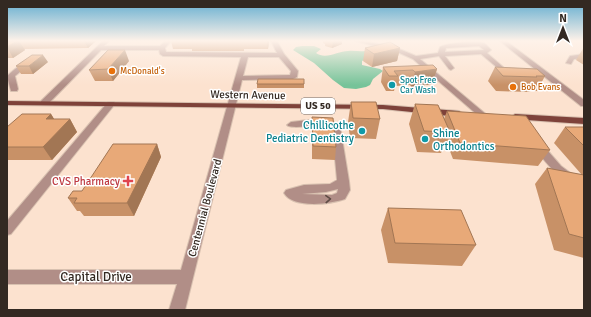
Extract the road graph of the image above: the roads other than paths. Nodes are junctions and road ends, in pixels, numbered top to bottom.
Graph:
1 (244, 55) edge
2 (91, 56) edge
3 (281, 56) edge
4 (410, 56) edge
5 (429, 56) edge
6 (442, 56) edge
7 (486, 56) edge
8 (522, 56) edge
9 (584, 56) edge
10 (414, 58) junction
11 (34, 59) edge
12 (569, 63) dead end
13 (451, 68) dead end
14 (500, 68) edge
15 (239, 78) junction
16 (14, 89) dead end
17 (7, 103) edge
18 (44, 103) junction
19 (111, 104) junction
20 (584, 104) edge
21 (232, 105) junction
22 (484, 116) junction
23 (584, 121) edge
24 (291, 125) dead end
25 (534, 136) edge
26 (584, 185) edge
27 (290, 193) dead end
28 (7, 230) edge
29 (7, 277) edge
30 (186, 278) junction
31 (177, 310) edge

1 - 15 street, Centennial Boulevard
2 - 18 street
3 - 15 street
4 - 10 street
5 - 10 street
6 - 13 street
7 - 14 street
8 - 20 street
9 - 12 street
10 - 22 street
11 - 16 street
15 - 21 street, Centennial Boulevard
17 - 18 main road, Western Avenue / US 50
18 - 19 main road, Western Avenue / US 50
19 - 21 main road, Western Avenue / US 50
19 - 28 street
21 - 22 main road, Western Avenue / US 50
21 - 30 street, Centennial Boulevard
22 - 23 main road, Western Avenue / US 50
27 -> 24 street
25 - 26 street
29 - 30 street, Capital Drive
30 - 31 street, Centennial Boulevard

